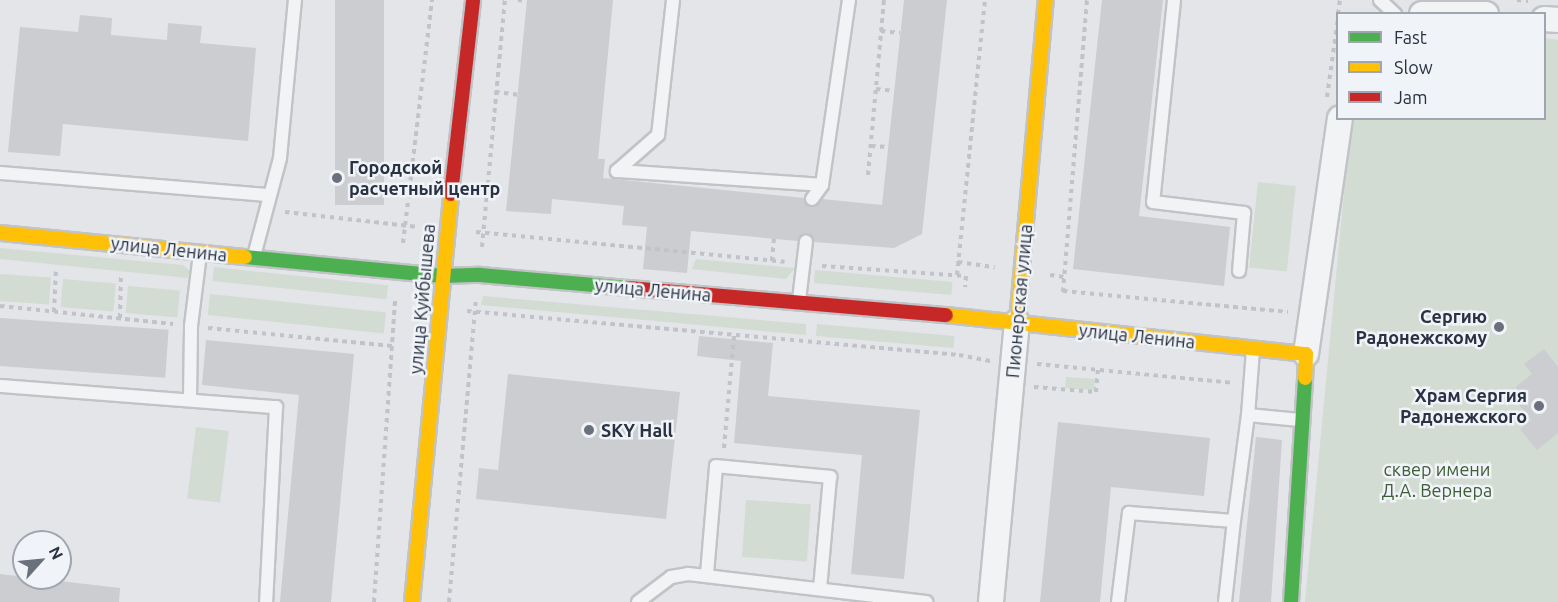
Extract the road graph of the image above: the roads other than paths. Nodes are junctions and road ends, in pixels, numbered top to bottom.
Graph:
1 (295, 0) edge
2 (473, 0) edge
3 (673, 0) edge
4 (849, 0) edge
5 (1046, 0) edge
6 (1174, 0) edge
7 (1380, 0) edge
8 (1393, 12) edge
9 (1340, 120) edge
10 (0, 173) edge
11 (822, 185) junction
12 (267, 195) junction
13 (812, 199) dead end
14 (0, 233) edge
15 (806, 242) dead end
16 (200, 252) junction
17 (254, 258) junction
18 (1239, 271) dead end
19 (442, 276) junction
20 (799, 303) junction
21 (1017, 322) junction
22 (1253, 348) junction
23 (1306, 354) junction
24 (0, 386) edge
25 (190, 399) junction
26 (1248, 415) junction
27 (1300, 420) junction
28 (1234, 521) junction
29 (707, 574) junction
30 (820, 589) junction
31 (266, 602) edge
32 (412, 602) edge
33 (638, 602) edge
34 (926, 602) edge
35 (991, 602) edge
36 (1118, 602) edge
37 (1225, 602) edge
38 (1291, 602) edge

1 - 12 lane
2 - 19 street, улица Куйбышева
3 - 11 lane
4 - 11 lane
5 - 21 street, Пионерская улица
6 - 18 lane
7 - 8 lane
9 - 23 street
10 - 12 lane
11 - 13 lane
12 - 17 lane
14 - 16 street, улица Ленина
15 - 20 lane
16 - 17 street, улица Ленина
16 - 25 lane
17 - 19 street, улица Ленина
19 - 20 street, улица Ленина
19 - 32 street, улица Куйбышева
20 - 21 street, улица Ленина
21 - 22 street, улица Ленина
21 - 35 street, Пионерская улица
22 - 23 street, улица Ленина
22 - 26 lane
23 - 27 street
24 - 25 lane
25 - 31 lane
26 - 27 lane
26 - 28 lane
27 - 38 street
28 - 36 lane
28 - 37 lane
29 - 30 lane
29 - 30 lane
29 - 33 lane
30 - 34 lane

